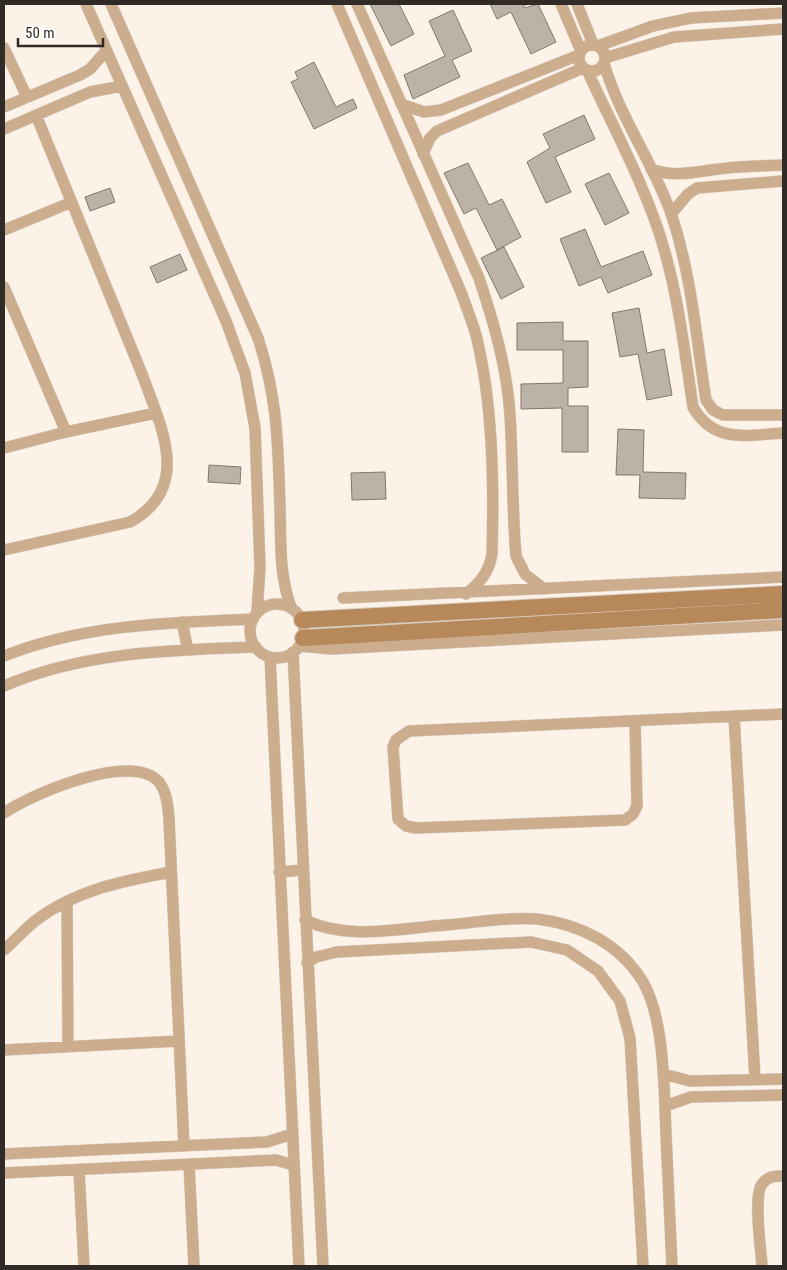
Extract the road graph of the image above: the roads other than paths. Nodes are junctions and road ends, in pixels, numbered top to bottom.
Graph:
1 (86, 4) edge
2 (111, 4) edge
3 (337, 4) edge
4 (358, 4) edge
5 (561, 4) edge
6 (577, 4) edge
7 (783, 13) edge
8 (783, 29) edge
9 (596, 45) junction
10 (4, 48) edge
11 (106, 52) junction
12 (580, 53) junction
13 (605, 60) junction
14 (585, 69) junction
15 (122, 86) junction
16 (27, 98) junction
17 (401, 104) junction
18 (4, 107) edge
19 (444, 109) junction
20 (36, 115) junction
21 (450, 126) junction
22 (4, 129) edge
23 (423, 154) junction
24 (783, 164) edge
25 (650, 169) junction
26 (694, 173) junction
27 (783, 181) edge
28 (697, 188) junction
29 (72, 202) junction
30 (671, 214) junction
31 (4, 230) edge
32 (4, 286) edge
33 (156, 413) junction
34 (783, 415) edge
35 (66, 432) junction
36 (783, 433) edge
37 (4, 448) edge
38 (493, 528) junction
39 (514, 529) junction
40 (4, 550) edge
41 (783, 577) edge
42 (544, 589) junction
43 (466, 594) junction
44 (783, 594) edge
45 (343, 598) dead end
46 (291, 607) junction
47 (783, 610) edge
48 (255, 616) junction
49 (302, 620) junction
50 (182, 622) junction
51 (783, 625) edge
52 (299, 645) junction
53 (256, 647) junction
54 (188, 650) junction
55 (4, 656) edge
56 (270, 657) junction
57 (4, 686) edge
58 (783, 714) edge
59 (734, 716) junction
60 (635, 721) junction
61 (4, 813) edge
62 (302, 870) junction
63 (171, 872) junction
64 (280, 872) junction
65 (67, 902) junction
66 (305, 920) junction
67 (357, 931) junction
68 (4, 950) edge
69 (358, 952) junction
70 (307, 963) junction
71 (179, 1041) junction
72 (68, 1046) junction
73 (4, 1050) edge
74 (663, 1074) junction
75 (755, 1079) junction
76 (783, 1079) edge
77 (783, 1094) edge
78 (665, 1106) junction
79 (292, 1134) junction
80 (184, 1146) junction
81 (4, 1154) edge
82 (189, 1164) junction
83 (293, 1165) junction
84 (80, 1170) junction
85 (4, 1174) edge
86 (783, 1176) edge
87 (84, 1266) edge
88 (194, 1266) edge
89 (299, 1266) edge
90 (323, 1266) edge
91 (643, 1266) edge
92 (672, 1266) edge
93 (762, 1266) edge

1 - 11 street
2 - 46 street
3 - 38 street
4 - 17 street
5 - 12 street
6 - 9 street
7 - 9 street
8 - 13 street
9 - 12 street
9 - 13 street
10 - 16 street
11 - 15 street
11 - 16 street
12 - 14 street
12 - 19 street
13 - 14 street
13 - 25 street
14 - 21 street
14 - 36 street
15 - 20 street
15 - 48 street
16 - 18 street
17 - 19 street
17 - 23 street
19 - 21 street
20 - 22 street
20 - 29 street
21 - 23 street
23 - 39 street
24 - 26 street
25 - 26 street
25 - 30 street
26 - 28 street
27 - 28 street
28 - 30 street
29 - 31 street
29 - 33 street
30 - 34 street
32 - 35 street
33 - 35 street
33 - 40 street
35 - 37 street
38 - 39 street
38 - 43 street
39 - 42 street
41 - 42 street
42 - 43 street
43 - 45 street
44 - 49 street
46 - 48 street
46 - 49 street
47 - 52 street
48 - 50 street
48 - 53 street
49 - 52 street
50 - 54 street
50 - 55 street
51 - 52 street
52 - 56 street
52 - 62 street
53 - 54 street
53 - 56 street
54 - 57 street
56 - 64 street
58 - 59 street
59 - 60 street
59 - 75 street
60 - 60 street
61 - 63 street
62 - 64 street
62 - 66 street
63 - 65 street
63 - 71 street
64 - 79 street
65 - 68 street
65 - 72 street
66 - 67 street
66 - 70 street
67 - 69 street
67 - 74 street
69 - 70 street
69 - 91 street
70 - 90 street
71 - 72 street
71 - 80 street
72 - 73 street
74 - 75 street
74 - 78 street
75 - 76 street
77 - 78 street
78 - 92 street
79 - 80 street
79 - 83 street
80 - 81 street
82 - 83 street
82 - 84 street
82 - 88 street
83 - 89 street
84 - 85 street
84 - 87 street
86 - 93 street

